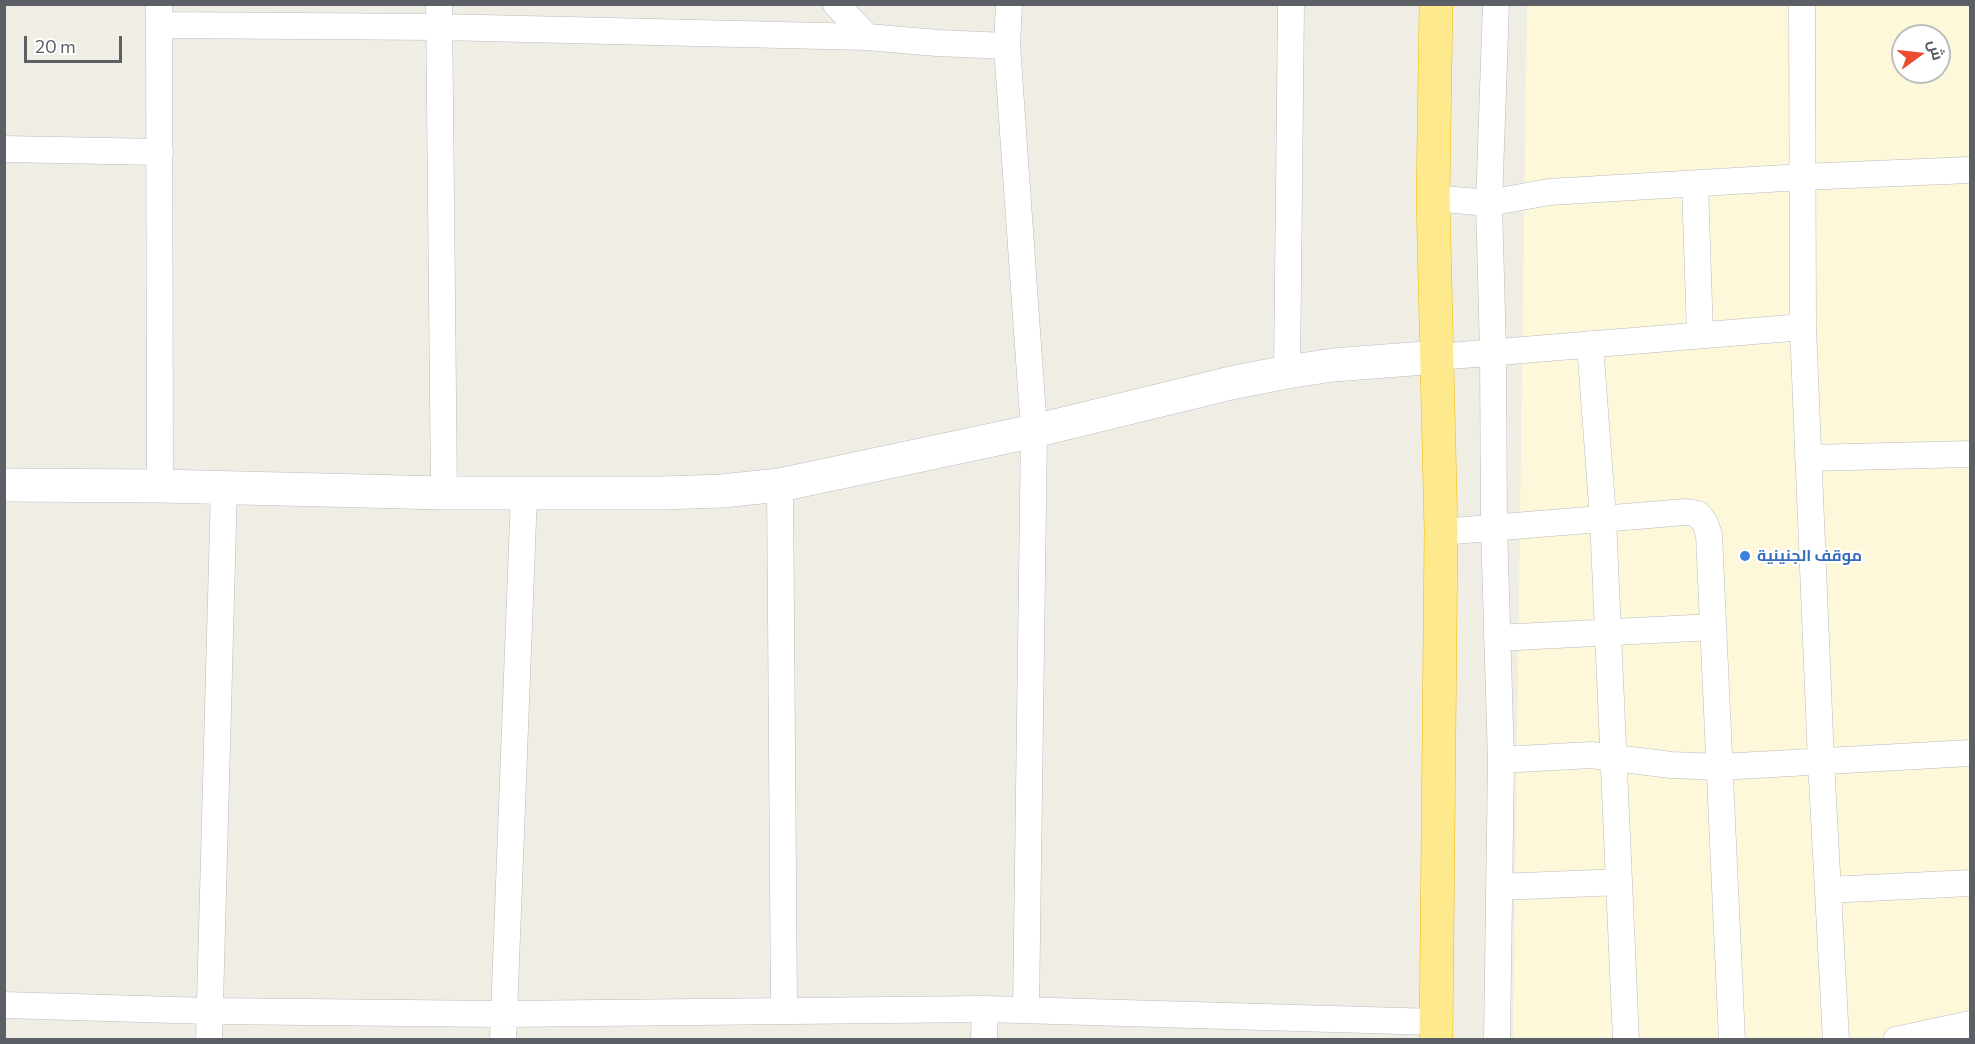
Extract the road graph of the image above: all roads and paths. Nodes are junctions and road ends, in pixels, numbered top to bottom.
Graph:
1 (836, 4) edge
2 (1010, 4) edge
3 (1291, 4) edge
4 (1436, 4) edge
5 (1496, 4) edge
6 (1802, 4) edge
7 (159, 15) edge
8 (439, 16) edge
9 (867, 37) junction
10 (1007, 45) junction
11 (4, 149) edge
12 (160, 152) junction
13 (1971, 171) edge
14 (1802, 177) junction
15 (1695, 184) junction
16 (1433, 198) junction
17 (1489, 203) junction
18 (1803, 327) junction
19 (1700, 335) junction
20 (1590, 344) junction
21 (1492, 352) junction
22 (1438, 357) junction
23 (1287, 372) junction
24 (1034, 431) junction
25 (1971, 454) edge
26 (1808, 458) junction
27 (4, 485) edge
28 (780, 485) junction
29 (160, 486) junction
30 (224, 488) junction
31 (444, 493) junction
32 (524, 494) junction
33 (1603, 519) junction
34 (1494, 527) junction
35 (1441, 532) junction
36 (1713, 627) junction
37 (1608, 633) junction
38 (1497, 638) junction
39 (1971, 753) edge
40 (1613, 757) junction
41 (1501, 760) junction
42 (1821, 761) junction
43 (1720, 767) junction
44 (1619, 882) junction
45 (1971, 883) edge
46 (1499, 887) junction
47 (1828, 890) junction
48 (4, 1005) edge
49 (985, 1009) junction
50 (1026, 1010) junction
51 (209, 1011) junction
52 (784, 1011) junction
53 (503, 1014) junction
54 (1971, 1024) edge
55 (1436, 1031) edge
56 (209, 1040) edge
57 (503, 1040) edge
58 (984, 1040) edge
59 (1497, 1040) edge
60 (1626, 1040) edge
61 (1732, 1040) edge
62 (1836, 1040) edge
63 (1896, 1040) edge

1 - 9 street
2 - 10 street
3 - 23 street
4 - 16 highway
5 - 17 street
6 - 14 street
7 - 8 street
7 - 12 street
8 - 9 street
8 - 31 street
9 - 10 street
10 - 24 street
11 - 12 street
12 - 29 street
13 - 14 street
14 - 15 street
14 - 18 street
15 - 17 street
15 - 19 street
16 - 17 street
16 - 22 highway
17 - 21 street
18 - 19 street
18 - 26 street
19 - 20 street
20 - 21 street
20 - 33 street
21 - 22 street
21 - 34 street
22 - 23 street
22 - 35 highway
23 - 24 street
24 - 28 street
24 - 50 street
25 - 26 street
26 - 42 street
27 - 29 street
28 - 32 street
28 - 52 street
29 - 30 street
30 - 31 street
30 - 51 street
31 - 32 street
32 - 53 street
33 - 34 street
33 - 36 street
33 - 37 street
34 - 35 street
34 - 38 street
35 - 55 highway
36 - 37 street
36 - 43 street
37 - 38 street
37 - 40 street
38 - 41 street
39 - 42 street
40 - 41 street
40 - 43 street
40 - 44 street
41 - 46 street
42 - 43 street
42 - 47 street
43 - 61 street
44 - 46 street
44 - 60 street
45 - 47 street
46 - 59 street
47 - 62 street
48 - 51 street
49 - 50 street
49 - 52 street
49 - 58 street
50 - 55 street
51 - 53 street
51 - 56 street
52 - 53 street
53 - 57 street
54 - 63 street

